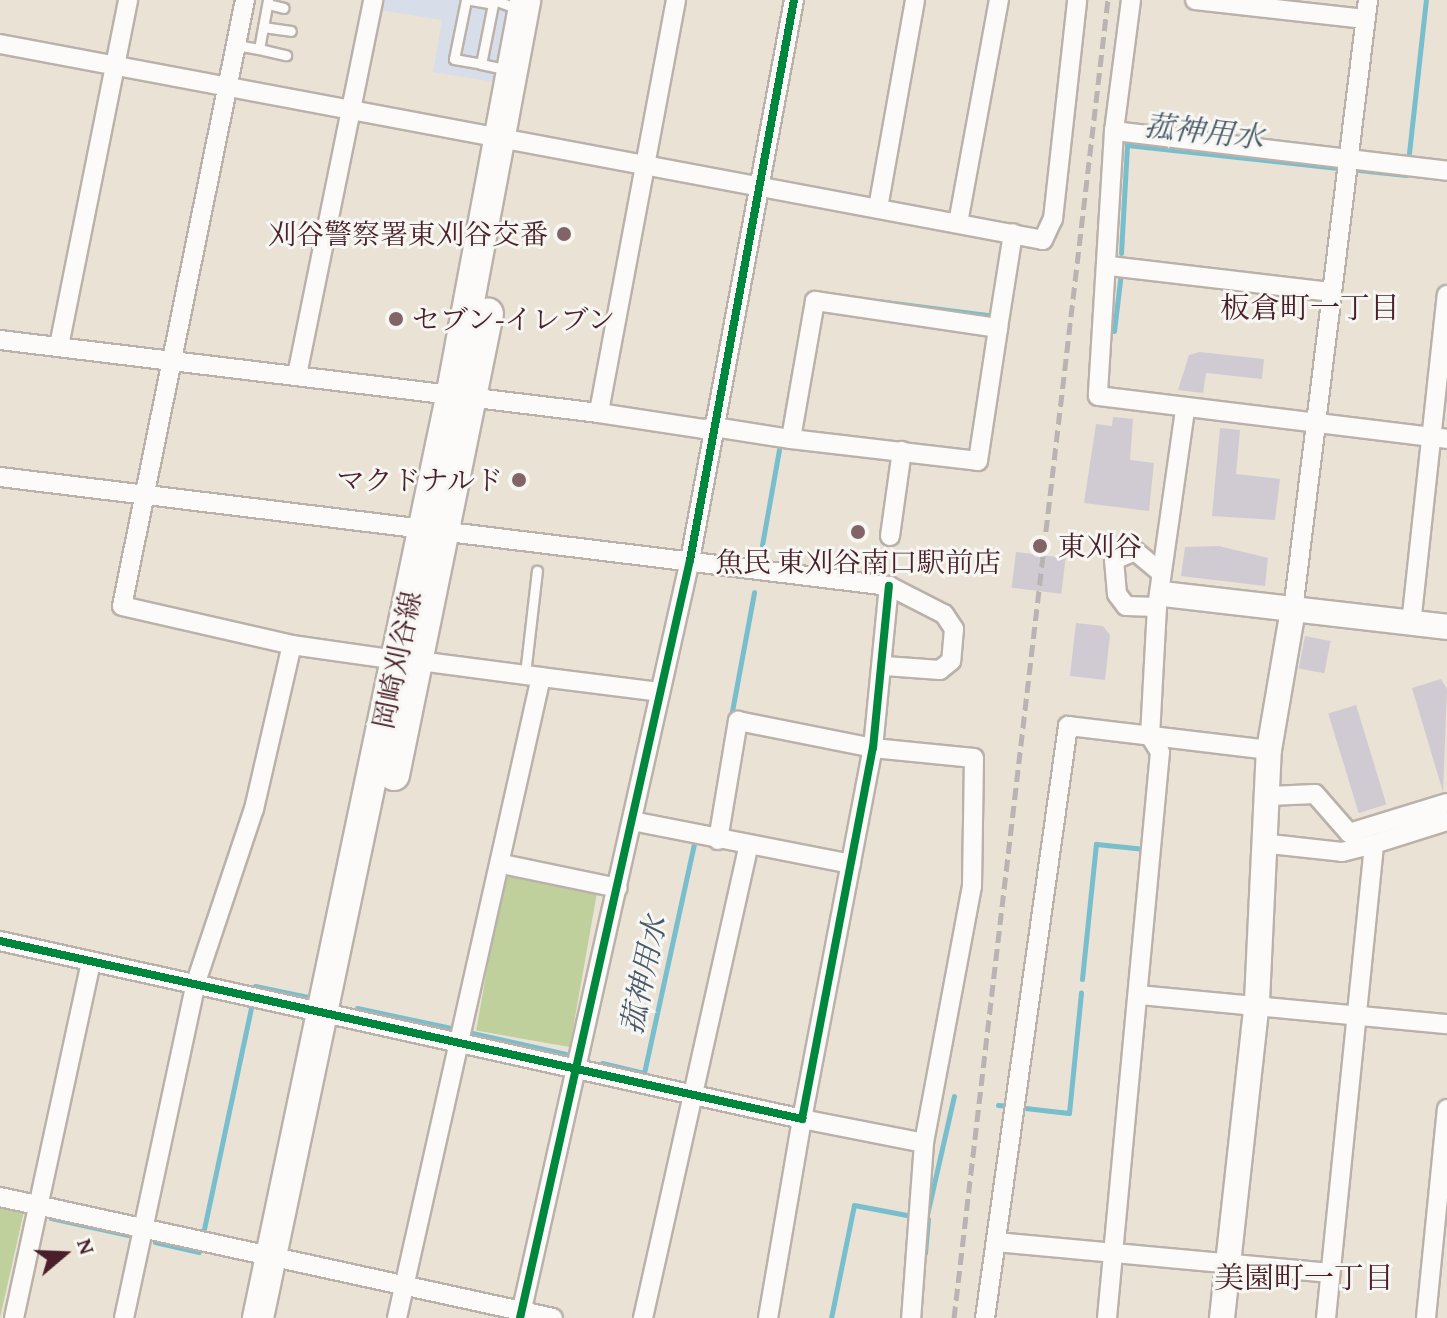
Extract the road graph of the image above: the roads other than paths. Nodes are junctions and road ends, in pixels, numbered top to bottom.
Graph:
1 (128, 0) edge
2 (245, 0) edge
3 (373, 0) edge
4 (468, 0) edge
5 (676, 0) edge
6 (794, 0) edge
7 (915, 0) edge
8 (999, 0) edge
9 (1077, 0) edge
10 (1131, 0) edge
11 (1195, 0) edge
12 (268, 2) edge
13 (493, 2) edge
14 (531, 3) edge
15 (1247, 3) edge
16 (284, 8) dead end
17 (1366, 10) edge
18 (263, 27) junction
19 (291, 31) dead end
20 (0, 44) edge
21 (236, 45) junction
22 (259, 49) junction
23 (286, 55) dead end
24 (481, 64) junction
25 (114, 67) junction
26 (512, 71) junction
27 (228, 87) junction
28 (349, 111) junction
29 (1114, 131) junction
30 (509, 138) junction
31 (1347, 160) junction
32 (646, 164) junction
33 (1447, 171) edge
34 (760, 186) junction
35 (878, 208) junction
36 (958, 223) junction
37 (1013, 233) junction
38 (1110, 266) junction
39 (1331, 292) junction
40 (1447, 295) edge
41 (998, 328) junction
42 (0, 340) edge
43 (59, 346) junction
44 (167, 362) junction
45 (297, 375) junction
46 (462, 398) junction
47 (1185, 410) junction
48 (599, 413) junction
49 (1317, 424) junction
50 (714, 427) junction
51 (1439, 438) edge
52 (791, 439) junction
53 (902, 451) junction
54 (0, 477) edge
55 (146, 495) junction
56 (436, 535) junction
57 (890, 536) dead end
58 (690, 560) junction
59 (537, 571) dead end
60 (889, 586) junction
61 (1160, 591) junction
62 (1293, 610) junction
63 (1411, 624) junction
64 (1447, 627) edge
65 (292, 645) junction
66 (409, 661) junction
67 (885, 666) junction
68 (533, 676) junction
69 (660, 692) junction
70 (1150, 736) junction
71 (873, 748) junction
72 (1269, 750) junction
73 (1269, 796) junction
74 (1447, 803) edge
75 (632, 821) junction
76 (1447, 821) edge
77 (718, 840) junction
78 (1270, 844) junction
79 (1374, 844) junction
80 (748, 848) junction
81 (502, 864) junction
82 (851, 864) junction
83 (618, 888) junction
84 (0, 941) edge
85 (91, 961) junction
86 (196, 982) junction
87 (1139, 995) junction
88 (1257, 1001) junction
89 (330, 1011) junction
90 (1360, 1016) junction
91 (1447, 1024) edge
92 (463, 1043) junction
93 (580, 1066) junction
94 (694, 1093) junction
95 (1447, 1109) edge
96 (802, 1119) junction
97 (924, 1143) junction
98 (0, 1197) edge
99 (39, 1206) junction
100 (143, 1230) junction
101 (997, 1242) junction
102 (1114, 1253) junction
103 (281, 1259) junction
104 (1226, 1267) junction
105 (1330, 1273) junction
106 (404, 1286) junction
107 (521, 1315) edge
108 (14, 1318) edge
109 (124, 1318) edge
110 (258, 1318) edge
111 (278, 1318) edge
112 (397, 1318) edge
113 (553, 1318) edge
114 (643, 1318) edge
115 (768, 1318) edge
116 (911, 1318) edge
117 (985, 1318) edge
118 (1107, 1318) edge
119 (1222, 1318) edge
120 (1326, 1318) edge
121 (1426, 1318) edge

1 - 25 street
2 - 21 street
3 - 28 street
4 - 13 lane
4 - 24 lane
5 - 32 street
6 - 34 street
7 - 35 street
8 - 36 street
9 - 37 street
10 - 29 street
11 - 15 street
12 - 16 lane
12 - 18 lane
13 - 14 lane
13 - 24 lane
14 - 26 main road, 岡崎刈谷線
14 - 30 main road, 岡崎刈谷線
15 - 17 street
17 - 31 street
18 - 19 lane
18 - 22 lane
20 - 25 street
21 - 22 lane
21 - 27 street
22 - 23 lane
24 - 26 lane
25 - 27 street
25 - 43 street
26 - 30 main road, 岡崎刈谷線
27 - 28 street
27 - 44 street
28 - 30 street
28 - 45 street
29 - 31 street
29 - 38 street
30 - 32 street
30 - 46 main road, 岡崎刈谷線
31 - 33 street
31 - 39 street
32 - 34 street
32 - 48 street
34 - 35 street
34 - 50 street
35 - 36 street
36 - 37 street
37 - 41 street
38 - 39 street
38 - 47 street
39 - 49 street
40 - 51 street
41 - 52 street
41 - 53 street
42 - 43 street
43 - 44 street
44 - 45 street
44 - 55 street
45 - 46 street
46 - 48 street
46 - 56 main road, 岡崎刈谷線
47 - 49 street
47 - 61 street
48 - 50 street
49 - 51 street
49 - 62 street
50 - 52 street
50 - 58 street
51 - 63 street
52 - 53 street
53 - 57 street
54 - 55 street
55 - 56 street
55 - 65 street
56 - 58 street
56 - 66 main road, 岡崎刈谷線
58 - 60 street
58 - 69 street
59 - 68 lane
60 - 67 street
60 - 67 street
61 - 62 street
61 - 70 street
62 - 63 street
62 - 72 street
63 - 64 street
65 - 66 street
65 - 86 street
66 - 68 street
66 - 89 main road, 岡崎刈谷線
67 - 71 street
68 - 69 street
68 - 81 street
69 - 75 street
70 - 72 street
70 - 87 street
70 - 101 street
71 - 77 street
71 - 82 street
71 - 97 street
72 - 73 street
73 - 74 street
73 - 78 street
75 - 77 street
75 - 83 street
76 - 79 street
77 - 80 street
78 - 79 street
78 - 88 street
79 - 90 street
80 - 82 street
80 - 94 street
81 - 83 street
81 - 92 street
82 - 96 street
83 - 93 street
84 - 85 street
85 - 86 street
85 - 99 street
86 - 89 street
86 - 100 street
87 - 88 street
87 - 102 street
88 - 90 street
88 - 104 street
89 - 92 street
89 - 103 main road, 岡崎刈谷線
90 - 91 street
90 - 105 street
92 - 93 street
92 - 106 street
93 - 94 street
93 - 107 street
94 - 96 street
94 - 114 street
95 - 121 street
96 - 97 street
96 - 115 street
97 - 116 street
98 - 99 street
99 - 100 street
99 - 108 street
100 - 103 street
100 - 109 street
101 - 102 street
101 - 117 street
102 - 104 street
102 - 118 street
103 - 106 street
103 - 110 main road, 岡崎刈谷線
103 - 111 main road, 岡崎刈谷線
104 - 105 street
104 - 119 street
105 - 120 street
106 - 107 street
106 - 112 street
107 - 113 street

